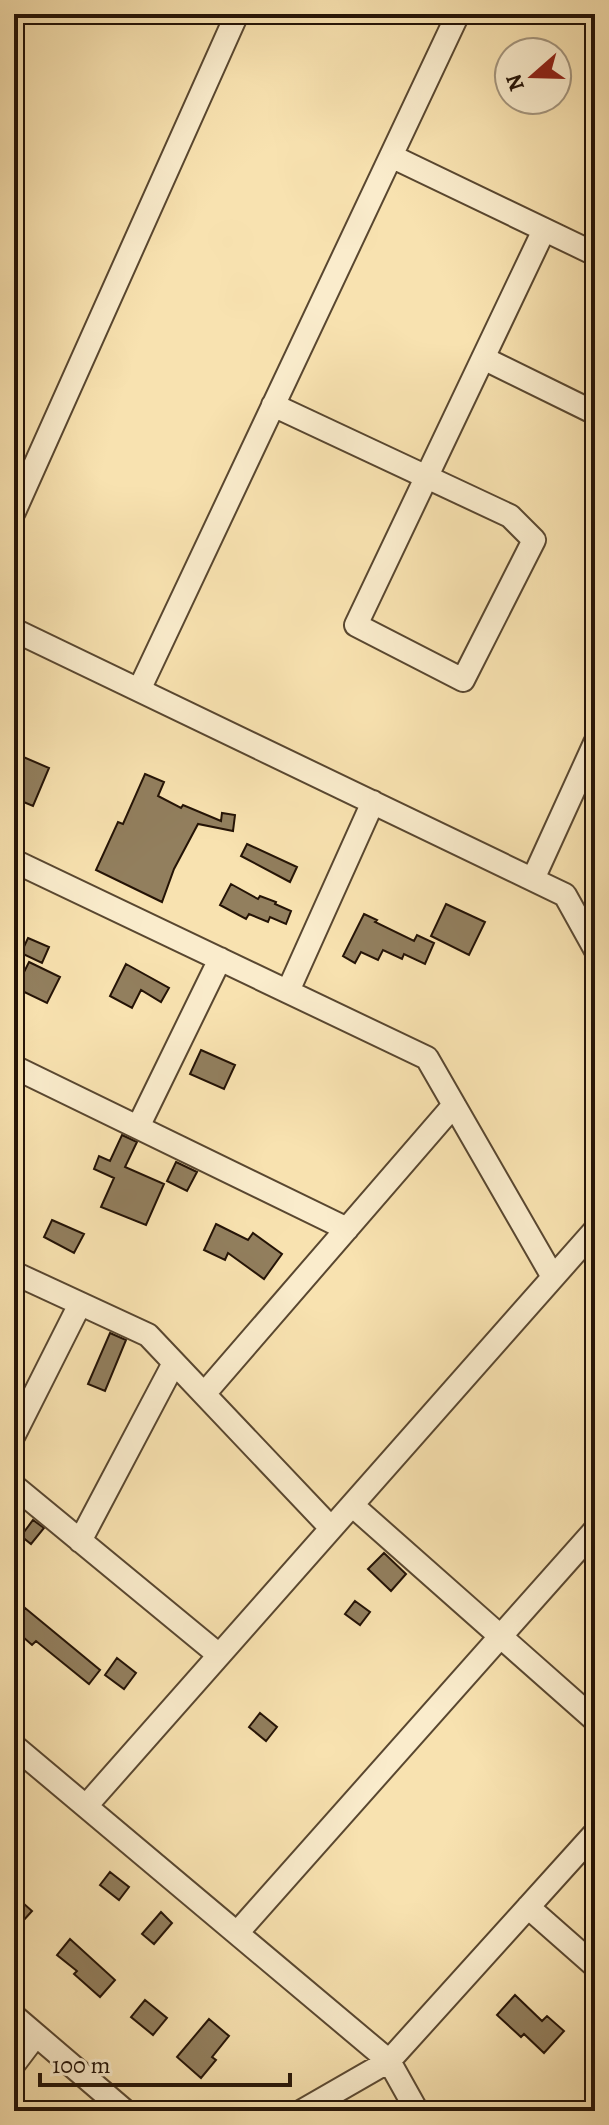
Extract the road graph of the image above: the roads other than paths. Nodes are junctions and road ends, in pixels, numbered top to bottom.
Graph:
1 (237, 14) edge
2 (458, 14) edge
3 (391, 156) junction
4 (544, 230) junction
5 (595, 254) edge
6 (483, 358) junction
7 (273, 405) junction
8 (595, 413) edge
9 (426, 477) junction
10 (14, 512) edge
11 (14, 630) edge
12 (139, 690) junction
13 (595, 743) edge
14 (373, 802) junction
15 (14, 861) edge
16 (533, 879) junction
17 (595, 949) edge
18 (220, 959) junction
19 (288, 991) junction
20 (14, 1067) edge
21 (454, 1105) junction
22 (138, 1127) junction
23 (347, 1229) junction
24 (595, 1230) edge
25 (14, 1273) edge
26 (553, 1277) junction
27 (80, 1304) junction
28 (174, 1363) junction
29 (204, 1394) junction
30 (14, 1435) edge
31 (14, 1486) edge
32 (352, 1505) junction
33 (331, 1528) junction
34 (595, 1530) edge
35 (80, 1541) junction
36 (501, 1637) junction
37 (219, 1655) junction
38 (595, 1720) edge
39 (14, 1746) edge
40 (86, 1806) junction
41 (595, 1833) edge
42 (528, 1907) junction
43 (237, 1933) junction
44 (595, 1966) edge
45 (14, 2016) edge
46 (36, 2035) junction
47 (389, 2061) junction
48 (14, 2064) edge
49 (125, 2111) edge
50 (302, 2111) edge
51 (417, 2111) edge

1 - 10 street
2 - 3 street
3 - 4 street
3 - 7 street
4 - 5 street
4 - 6 street
6 - 8 street
6 - 9 street
7 - 9 street
7 - 12 street
9 - 9 street
11 - 12 street
12 - 14 street
13 - 16 street
14 - 16 street
14 - 19 street
15 - 18 street
16 - 17 street
18 - 19 street
18 - 22 street
19 - 21 street
20 - 22 street
21 - 23 street
21 - 26 street
22 - 23 street
23 - 29 street
24 - 26 street
25 - 27 street
26 - 32 street
27 - 28 street
27 - 30 street
28 - 29 street
28 - 35 street
29 - 33 street
31 - 35 street
32 - 33 street
32 - 36 street
33 - 37 street
34 - 36 street
35 - 37 street
36 - 38 street
36 - 43 street
37 - 40 street
39 - 40 street
40 - 43 street
41 - 42 street
42 - 44 street
42 - 47 street
43 - 47 street
45 - 46 street
46 - 48 street
46 - 49 street
47 - 50 street
47 - 51 street

